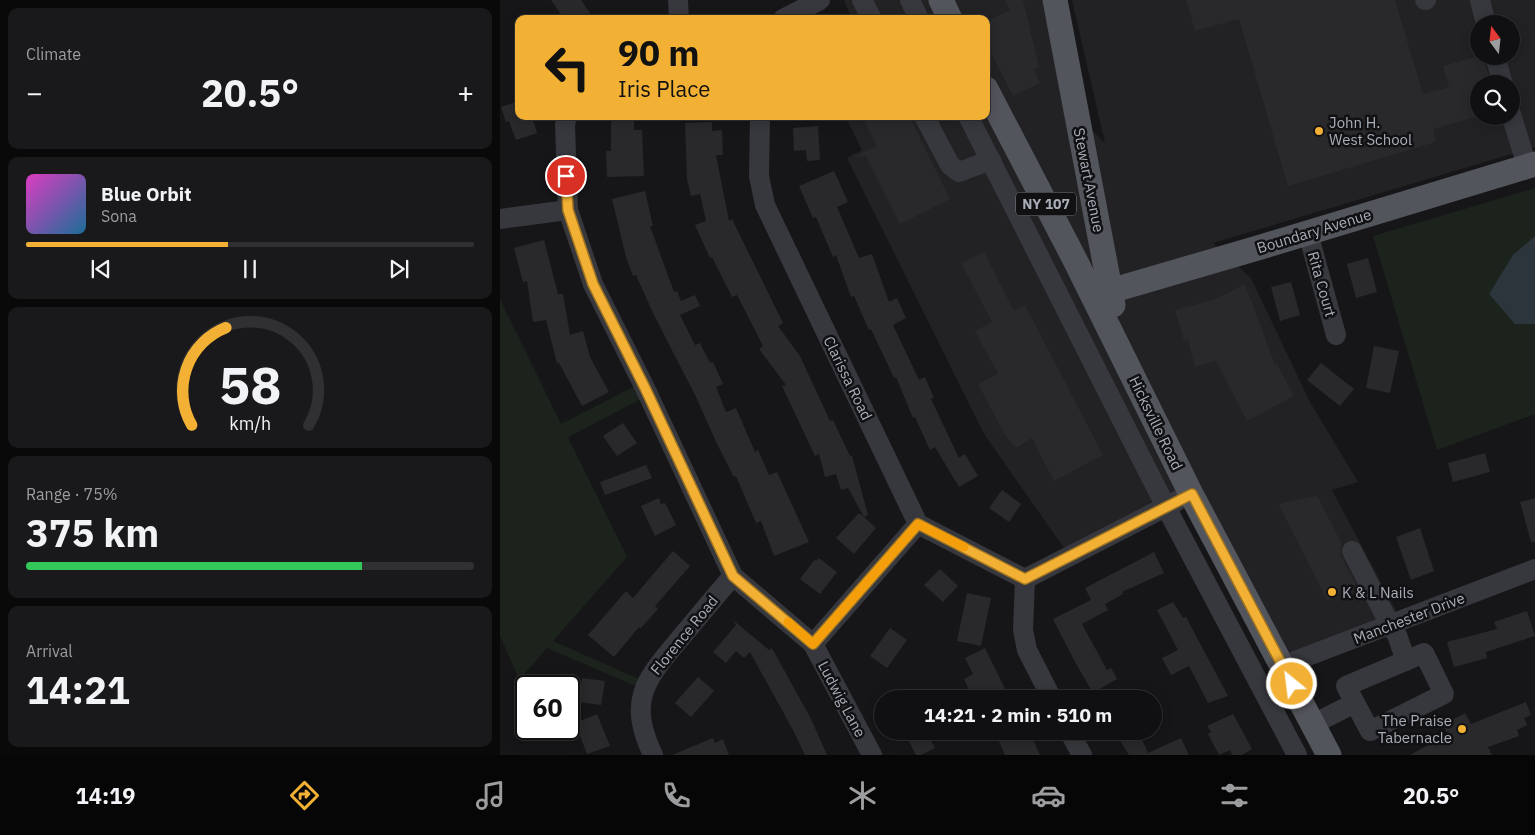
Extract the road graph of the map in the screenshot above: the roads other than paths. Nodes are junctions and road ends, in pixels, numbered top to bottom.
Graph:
1 (678, 0) edge
2 (820, 0) edge
3 (862, 0) edge
4 (910, 0) edge
5 (940, 0) edge
6 (1055, 0) edge
7 (1480, 0) edge
8 (679, 15) edge
9 (791, 15) edge
10 (870, 15) edge
11 (917, 15) edge
12 (948, 15) edge
13 (1484, 15) edge
14 (990, 96) edge
15 (566, 120) edge
16 (760, 120) edge
17 (926, 120) edge
18 (970, 120) edge
19 (1515, 125) edge
20 (991, 160) junction
21 (1531, 165) edge
22 (568, 210) junction
23 (500, 218) edge
24 (1308, 233) junction
25 (1102, 293) junction
26 (1336, 335) dead end
27 (1192, 494) junction
28 (1166, 507) junction
29 (918, 524) junction
30 (1352, 551) dead end
31 (1535, 569) edge
32 (733, 576) junction
33 (1025, 579) junction
34 (1390, 625) junction
35 (813, 644) junction
36 (1406, 661) junction
37 (1282, 666) junction
38 (1047, 690) edge
39 (1355, 703) junction
40 (1313, 724) junction
41 (1074, 740) edge
42 (653, 755) edge
43 (872, 755) edge
44 (1082, 755) edge
45 (1296, 755) edge
46 (1329, 755) edge

1 - 8 street
2 - 9 street
3 - 10 street
4 - 11 street
5 - 12 main road
6 - 25 main road, Stewart Avenue
7 - 13 street
14 - 25 main road, Hicksville Road / NY 107
15 - 22 street, Ludwig Lane
16 - 29 street, Clarissa Road
17 - 20 street
18 - 20 street, Hicksville Road
19 - 21 street
20 - 28 street, Hicksville Road
21 - 24 main road, Boundary Avenue
22 - 23 street
22 - 32 street, Ludwig Lane
24 - 25 main road, Boundary Avenue
24 - 26 street, Rita Court
25 - 27 main road, Hicksville Road / NY 107
27 - 28 street
27 - 37 main road, Hicksville Road / NY 107
28 - 33 street
28 - 45 street, Hicksville Road
29 - 33 street
29 - 35 street
30 - 34 street
31 - 34 street, Manchester Drive
32 - 35 street, Ludwig Lane
32 - 42 street, Florence Road
33 - 38 street
34 - 36 street
34 - 37 street, Manchester Drive
35 - 43 street, Ludwig Lane
36 - 39 street
36 - 39 street
37 - 40 main road, Hicksville Road / NY 107
39 - 40 street
40 - 46 main road, Hicksville Road / NY 107
41 - 44 street

